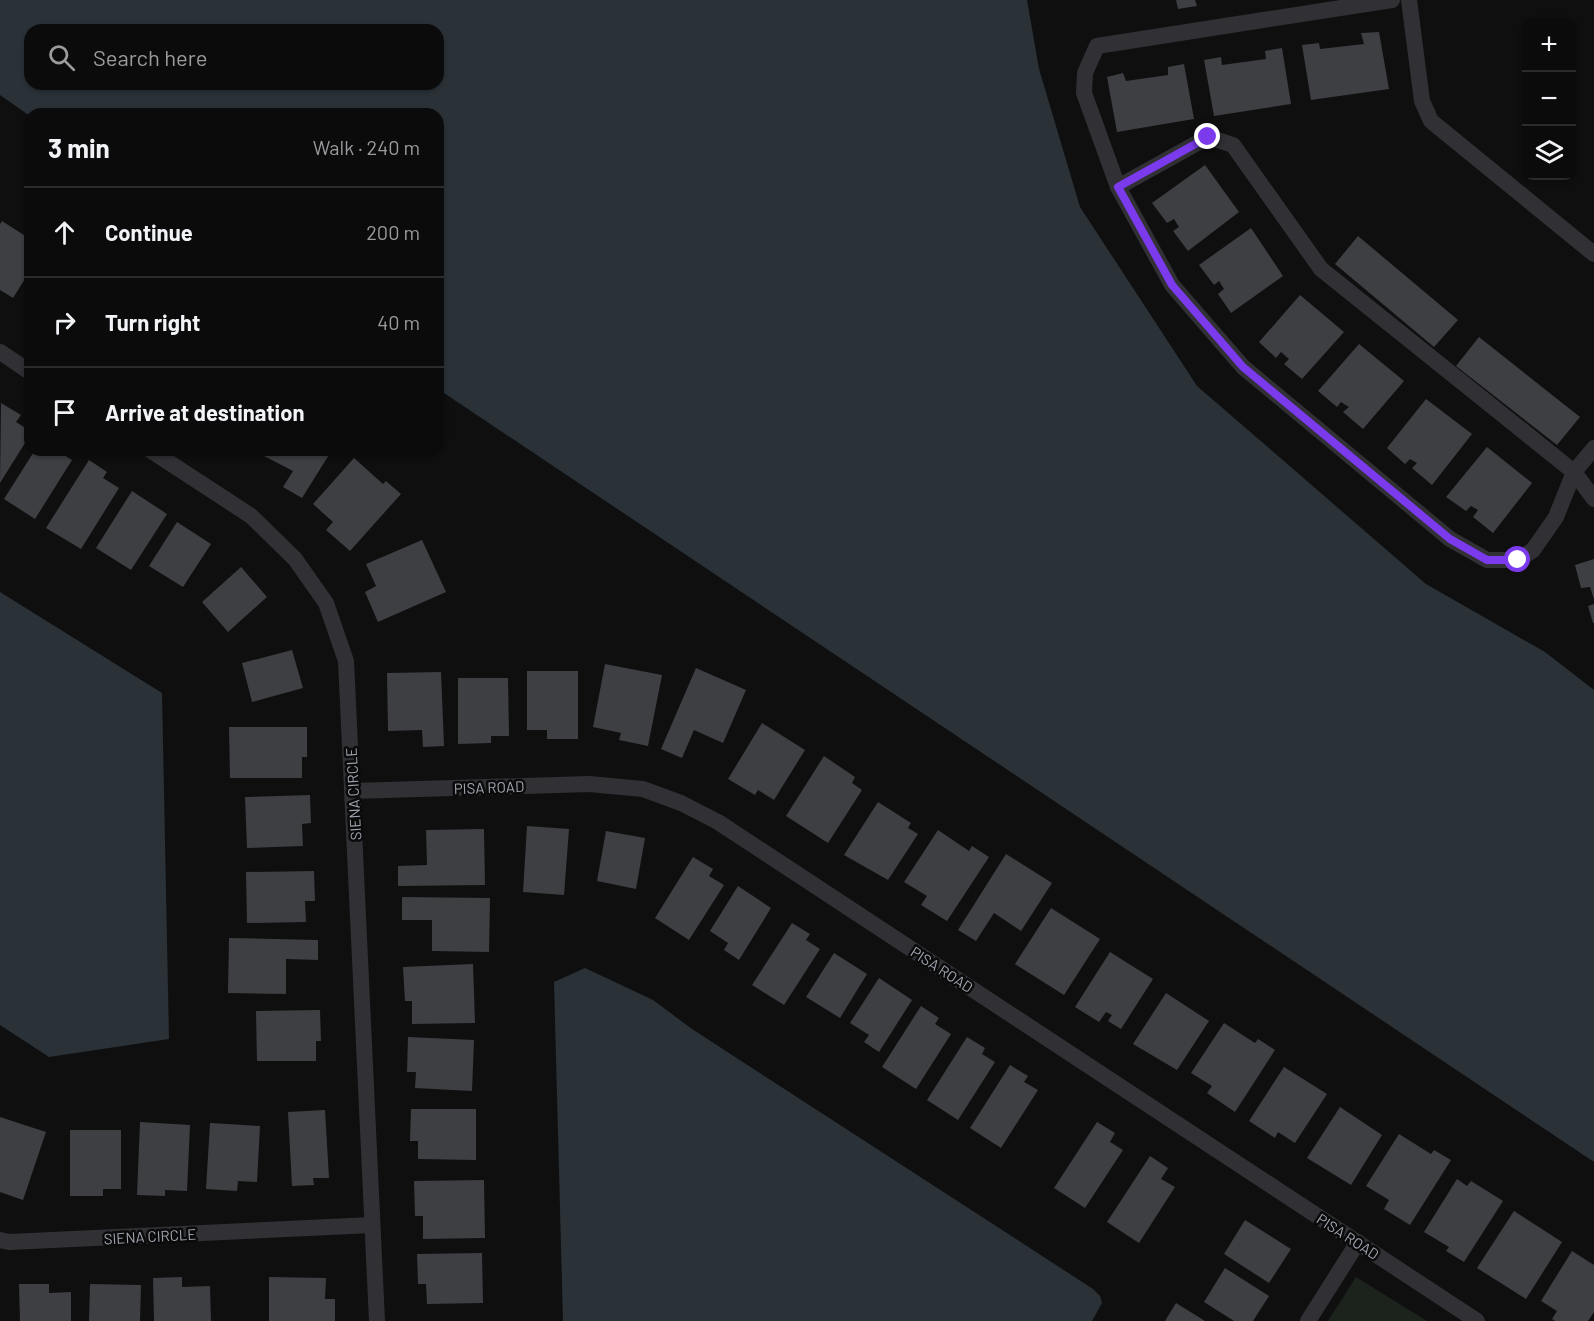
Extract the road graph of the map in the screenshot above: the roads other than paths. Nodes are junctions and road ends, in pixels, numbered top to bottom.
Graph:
1 (1392, 0) edge
2 (1408, 0) edge
3 (1118, 187) junction
4 (1594, 254) edge
5 (0, 352) edge
6 (24, 368) edge
7 (1594, 448) edge
8 (159, 456) edge
9 (1574, 472) junction
10 (1594, 499) edge
11 (353, 791) junction
12 (372, 1225) junction
13 (0, 1240) edge
14 (1358, 1242) junction
15 (377, 1321) edge
16 (1308, 1321) edge
17 (1477, 1321) edge

1 - 3 street
2 - 4 street
3 - 9 street
3 - 9 street
5 - 6 street
7 - 9 street
8 - 11 street, SIENA CIRCLE
9 - 10 street
11 - 12 street, SIENA CIRCLE
11 - 14 street, PISA ROAD
12 - 13 street, SIENA CIRCLE
12 - 15 street, SIENA CIRCLE
14 - 16 street
14 - 17 street, PISA ROAD

